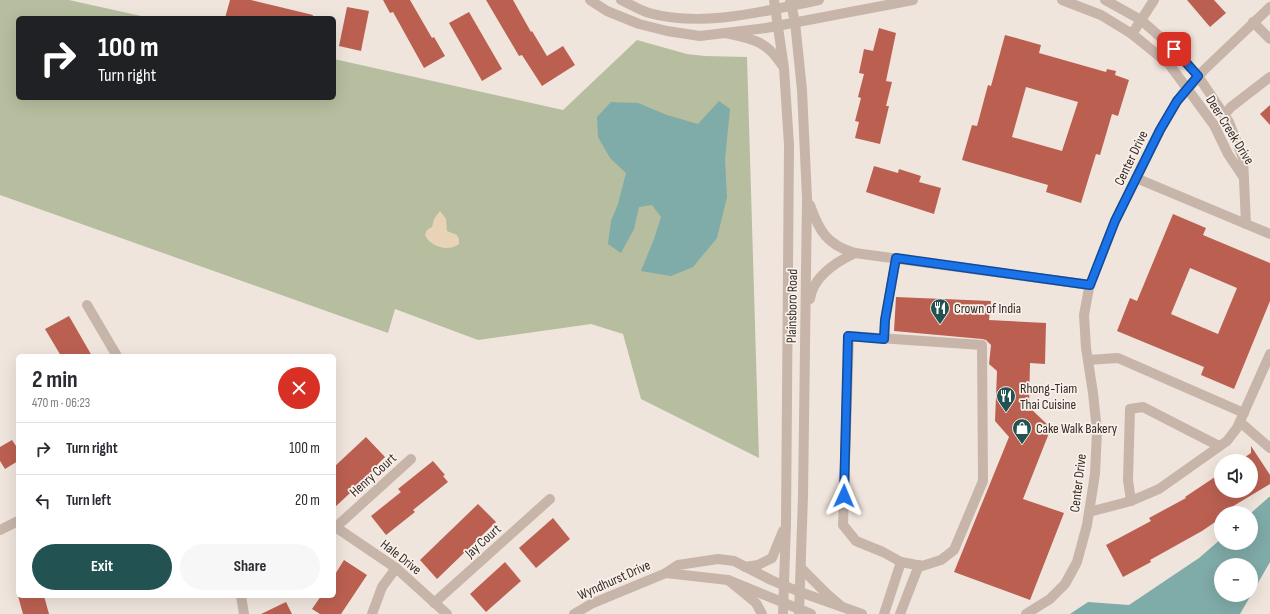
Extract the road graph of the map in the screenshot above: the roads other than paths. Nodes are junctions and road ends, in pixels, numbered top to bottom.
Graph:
1 (590, 0) edge
2 (621, 0) edge
3 (819, 0) edge
4 (913, 0) edge
5 (1062, 0) edge
6 (1105, 0) edge
7 (1154, 0) edge
8 (791, 3) edge
9 (775, 4) edge
10 (1270, 7) edge
11 (1141, 20) junction
12 (795, 22) junction
13 (1253, 22) junction
14 (778, 25) junction
15 (725, 33) junction
16 (1132, 34) junction
17 (1270, 39) edge
18 (784, 68) junction
19 (1198, 76) junction
20 (1270, 77) edge
21 (1187, 88) junction
22 (1224, 115) junction
23 (1136, 178) junction
24 (1245, 179) junction
25 (807, 198) junction
26 (1246, 224) junction
27 (1270, 234) edge
28 (855, 253) junction
29 (896, 258) junction
30 (1090, 285) junction
31 (87, 305) dead end
32 (806, 321) junction
33 (884, 339) junction
34 (116, 354) edge
35 (1270, 354) edge
36 (1088, 360) junction
37 (1242, 417) junction
38 (1219, 446) junction
39 (1270, 448) edge
40 (411, 459) dead end
41 (550, 499) dead end
42 (1131, 501) junction
43 (1089, 512) junction
44 (16, 522) edge
45 (786, 523) junction
46 (336, 526) edge
47 (336, 528) edge
48 (0, 530) edge
49 (902, 562) junction
50 (918, 565) junction
51 (745, 567) junction
52 (396, 568) junction
53 (801, 568) junction
54 (666, 573) junction
55 (728, 580) junction
56 (785, 585) junction
57 (800, 592) junction
58 (241, 598) edge
59 (784, 602) junction
60 (434, 603) junction
61 (841, 606) junction
62 (799, 612) edge
63 (244, 614) edge
64 (372, 614) edge
65 (447, 614) edge
66 (574, 614) edge
67 (762, 614) edge
68 (783, 614) edge
69 (811, 614) edge
70 (862, 614) edge
71 (884, 614) edge
72 (900, 614) edge
73 (1026, 614) edge

1 - 15 street
2 - 9 street
3 - 8 street
4 - 12 street
5 - 16 street, Deer Creek Drive
6 - 11 street, Deer Creek Drive
7 - 11 street
8 - 9 street
8 - 12 street, Plainsboro Road
9 - 14 street, Plainsboro Road
10 - 13 street, Center Drive
11 - 16 street
11 - 19 street, Deer Creek Drive
12 - 14 street
12 - 25 street, Plainsboro Road
13 - 17 street
13 - 19 street, Center Drive
14 - 15 street
14 - 18 street, Plainsboro Road
15 - 18 street
16 - 21 street, Deer Creek Drive
18 - 45 street, Plainsboro Road
19 - 21 street, Center Drive
19 - 22 street, Deer Creek Drive
20 - 22 street
21 - 23 street, Center Drive
21 - 24 street, Deer Creek Drive
22 - 24 street, Deer Creek Drive
23 - 26 street
23 - 30 street, Center Drive
24 - 26 street
25 - 28 street
25 - 32 street, Plainsboro Road
26 - 27 street
28 - 29 street
28 - 32 street
29 - 30 street
29 - 33 street
30 - 36 street, Center Drive
31 - 34 street
32 - 53 street, Plainsboro Road
33 - 49 street
33 - 50 street
35 - 37 street
36 - 37 street
36 - 43 street, Center Drive
37 - 38 street
37 - 39 street
38 - 42 street
38 - 42 street
40 - 46 street, Henry Court
41 - 60 street, Jay Court
42 - 43 street
43 - 73 street, Center Drive
44 - 48 street
45 - 51 street
45 - 56 street, Plainsboro Road
47 - 52 street, Hale Drive
49 - 50 street
49 - 71 street
50 - 72 street
51 - 54 street, Wyndhurst Drive
51 - 56 street, Wyndhurst Drive
52 - 60 street, Hale Drive
52 - 64 street
53 - 57 street, Plainsboro Road
53 - 61 street
54 - 55 street, Wyndhurst Drive
54 - 66 street, Wyndhurst Drive
55 - 59 street, Wyndhurst Drive
55 - 67 street
56 - 57 street, Wyndhurst Drive
56 - 59 street, Plainsboro Road
57 - 61 street
57 - 62 street, Plainsboro Road
58 - 63 street
59 - 62 street, Wyndhurst Drive
59 - 68 street, Plainsboro Road
60 - 65 street, Hale Drive
61 - 70 street
62 - 69 street

